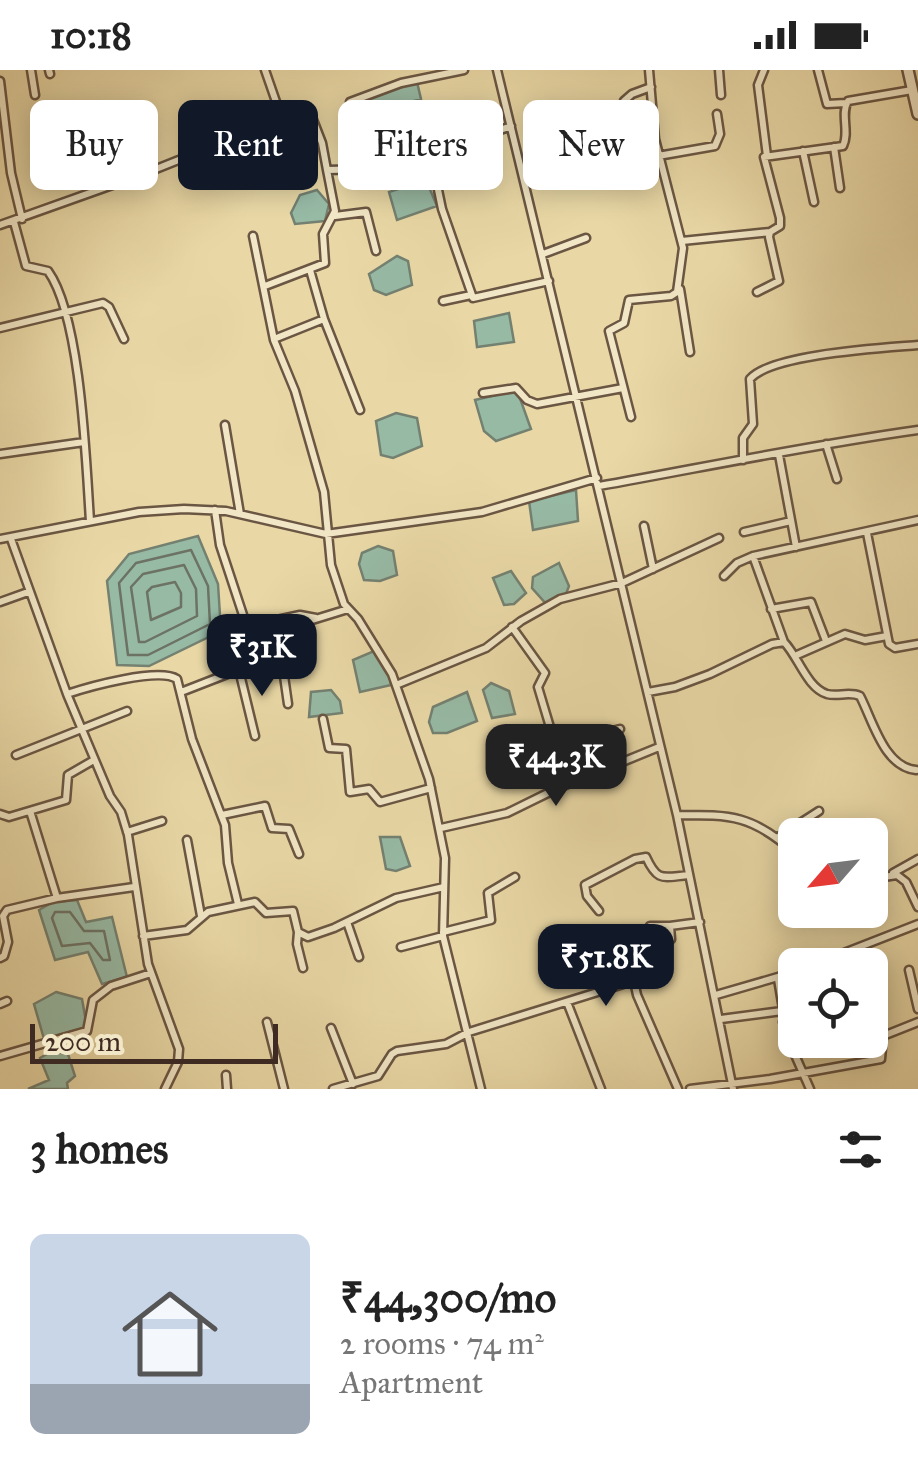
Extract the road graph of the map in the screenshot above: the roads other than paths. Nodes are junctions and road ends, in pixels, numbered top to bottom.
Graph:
1 (32, 70) edge
2 (265, 70) edge
3 (464, 70) edge
4 (497, 70) edge
5 (649, 70) edge
6 (719, 70) edge
7 (764, 70) edge
8 (818, 70) edge
9 (908, 70) edge
10 (0, 81) edge
11 (651, 87) junction
12 (912, 90) junction
13 (34, 95) dead end
14 (721, 95) dead end
15 (275, 100) edge
16 (355, 100) edge
17 (625, 100) edge
18 (652, 100) edge
19 (847, 102) junction
20 (717, 114) dead end
21 (918, 114) edge
22 (511, 125) junction
23 (503, 128) edge
24 (318, 133) edge
25 (834, 148) junction
26 (803, 151) junction
27 (659, 156) edge
28 (766, 156) junction
29 (178, 159) edge
30 (659, 160) edge
31 (327, 170) junction
32 (338, 170) edge
33 (840, 188) dead end
34 (438, 190) edge
35 (814, 202) dead end
36 (334, 216) junction
37 (18, 220) junction
38 (0, 226) edge
39 (770, 232) junction
40 (253, 236) dead end
41 (586, 238) dead end
42 (682, 241) junction
43 (376, 251) dead end
44 (542, 254) junction
45 (310, 270) junction
46 (549, 281) junction
47 (265, 286) junction
48 (680, 287) junction
49 (757, 292) dead end
50 (471, 296) junction
51 (443, 301) dead end
52 (64, 312) junction
53 (324, 319) junction
54 (0, 328) edge
55 (124, 340) dead end
56 (274, 340) junction
57 (918, 345) edge
58 (690, 352) dead end
59 (623, 388) junction
60 (484, 393) dead end
61 (577, 394) junction
62 (360, 410) dead end
63 (632, 417) dead end
64 (225, 425) dead end
65 (918, 430) edge
66 (84, 442) junction
67 (826, 444) junction
68 (0, 454) edge
69 (778, 455) junction
70 (743, 460) junction
71 (837, 480) dead end
72 (598, 482) junction
73 (215, 510) junction
74 (240, 514) junction
75 (918, 520) edge
76 (90, 521) junction
77 (791, 521) junction
78 (644, 526) dead end
79 (744, 532) dead end
80 (866, 532) junction
81 (326, 534) junction
82 (719, 538) dead end
83 (0, 540) edge
84 (11, 540) junction
85 (796, 547) junction
86 (753, 556) junction
87 (653, 569) junction
88 (724, 576) dead end
89 (622, 583) junction
90 (28, 592) junction
91 (0, 602) edge
92 (348, 608) junction
93 (772, 609) junction
94 (316, 618) junction
95 (512, 627) junction
96 (887, 636) junction
97 (826, 641) junction
98 (784, 642) junction
99 (918, 644) edge
100 (280, 648) junction
101 (797, 656) junction
102 (238, 669) junction
103 (396, 685) junction
104 (181, 692) junction
105 (648, 692) junction
106 (67, 694) junction
107 (288, 704) dead end
108 (127, 711) dead end
109 (322, 718) dead end
110 (82, 729) junction
111 (620, 729) dead end
112 (255, 736) dead end
113 (555, 745) junction
114 (658, 747) junction
115 (16, 754) dead end
116 (94, 760) junction
117 (918, 772) edge
118 (567, 784) junction
119 (431, 788) junction
120 (30, 811) junction
121 (819, 811) dead end
122 (0, 814) edge
123 (222, 815) junction
124 (677, 815) junction
125 (162, 821) dead end
126 (441, 828) junction
127 (127, 832) junction
128 (777, 838) joint
129 (188, 840) dead end
130 (299, 854) dead end
131 (918, 860) edge
132 (689, 875) junction
133 (890, 875) joint
134 (515, 878) dead end
135 (134, 887) junction
136 (444, 887) junction
137 (57, 898) junction
138 (238, 904) junction
139 (918, 906) edge
140 (599, 912) dead end
141 (201, 916) junction
142 (1, 917) edge
143 (347, 922) junction
144 (700, 922) junction
145 (918, 924) edge
146 (650, 926) dead end
147 (670, 926) junction
148 (298, 932) junction
149 (443, 934) junction
150 (143, 936) junction
151 (400, 947) dead end
152 (857, 948) edge
153 (0, 958) edge
154 (359, 958) dead end
155 (303, 968) dead end
156 (909, 970) dead end
157 (152, 974) junction
158 (778, 979) edge
159 (633, 981) junction
160 (716, 996) junction
161 (567, 1002) junction
162 (918, 1009) edge
163 (778, 1012) edge
164 (721, 1019) junction
165 (267, 1022) dead end
166 (918, 1022) edge
167 (331, 1028) dead end
168 (469, 1032) junction
169 (0, 1055) edge
170 (797, 1058) edge
171 (804, 1072) junction
172 (226, 1075) dead end
173 (353, 1084) junction
174 (733, 1086) edge
175 (165, 1089) edge
176 (227, 1089) edge
177 (284, 1089) edge
178 (333, 1089) edge
179 (482, 1089) edge
180 (601, 1089) edge
181 (678, 1089) edge
182 (690, 1089) edge
183 (810, 1089) edge

1 - 13 street
2 - 15 street
3 - 16 street
4 - 22 street
5 - 11 street
6 - 14 street
7 - 28 street
8 - 19 street
9 - 12 street
10 - 37 street
11 - 17 street
11 - 18 street
12 - 19 street
12 - 21 street
19 - 25 street
20 - 27 street
22 - 23 street
22 - 44 street
24 - 31 street
25 - 26 street
25 - 33 street
26 - 28 street
26 - 35 street
28 - 39 street
29 - 37 street
30 - 42 street
31 - 32 street
31 - 36 street
34 - 50 street
36 - 43 street
36 - 45 street
37 - 38 street
37 - 52 street
39 - 42 street
39 - 49 street
40 - 47 street
41 - 44 street
42 - 48 street
44 - 46 street
45 - 47 street
45 - 53 street
46 - 50 street
46 - 61 street
47 - 56 street
48 - 58 street
48 - 59 street
50 - 51 street
52 - 54 street
52 - 55 street
52 - 66 street
53 - 56 street
53 - 62 street
56 - 81 street
57 - 70 street
59 - 61 street
59 - 63 street
60 - 61 street
61 - 72 street
64 - 74 street
65 - 67 street
66 - 68 street
66 - 76 street
67 - 69 street
67 - 71 street
69 - 70 street
69 - 77 street
70 - 72 street
72 - 81 street
72 - 89 street
73 - 74 street
73 - 76 street
73 - 94 street
74 - 81 street
75 - 80 street
76 - 84 street
77 - 79 street
77 - 85 street
78 - 87 street
80 - 85 street
80 - 96 street
81 - 92 street
82 - 87 street
83 - 84 street
84 - 90 street
85 - 86 street
86 - 88 street
86 - 93 street
87 - 89 street
89 - 95 street
89 - 105 street
90 - 91 street
90 - 106 street
92 - 94 street
92 - 103 street
93 - 97 street
93 - 98 street
94 - 100 street
95 - 103 street
95 - 113 street
96 - 97 street
96 - 99 street
97 - 101 street
98 - 101 street
98 - 105 street
100 - 102 street
100 - 107 street
101 - 117 street
102 - 104 street
102 - 112 street
103 - 119 street
104 - 106 street
104 - 123 street
105 - 114 street
106 - 110 street
108 - 110 street
109 - 119 street
110 - 115 street
110 - 116 street
111 - 113 street
113 - 118 street
114 - 118 street
114 - 124 street
116 - 120 street
116 - 127 street
118 - 126 street
119 - 126 street
120 - 122 street
120 - 137 street
121 - 128 street
123 - 130 street
123 - 138 street
124 - 128 street
124 - 132 street
125 - 127 street
126 - 136 street
127 - 135 street
129 - 141 street
131 - 133 street
132 - 140 street
132 - 144 street
133 - 139 street
134 - 149 street
135 - 137 street
135 - 150 street
136 - 143 street
136 - 149 street
137 - 142 street
138 - 141 street
138 - 148 street
141 - 150 street
142 - 153 street
143 - 148 street
143 - 154 street
144 - 147 street
144 - 160 street
145 - 152 street
146 - 147 street
147 - 159 street
148 - 155 street
149 - 151 street
149 - 168 street
150 - 157 street
156 - 162 street
157 - 169 street
157 - 175 street
158 - 160 street
159 - 161 street
159 - 181 street
160 - 164 street
161 - 168 street
161 - 180 street
163 - 164 street
164 - 174 street
165 - 177 street
166 - 171 street
167 - 173 street
168 - 173 street
168 - 179 street
170 - 171 street
171 - 174 street
171 - 183 street
172 - 176 street
173 - 178 street
174 - 182 street

